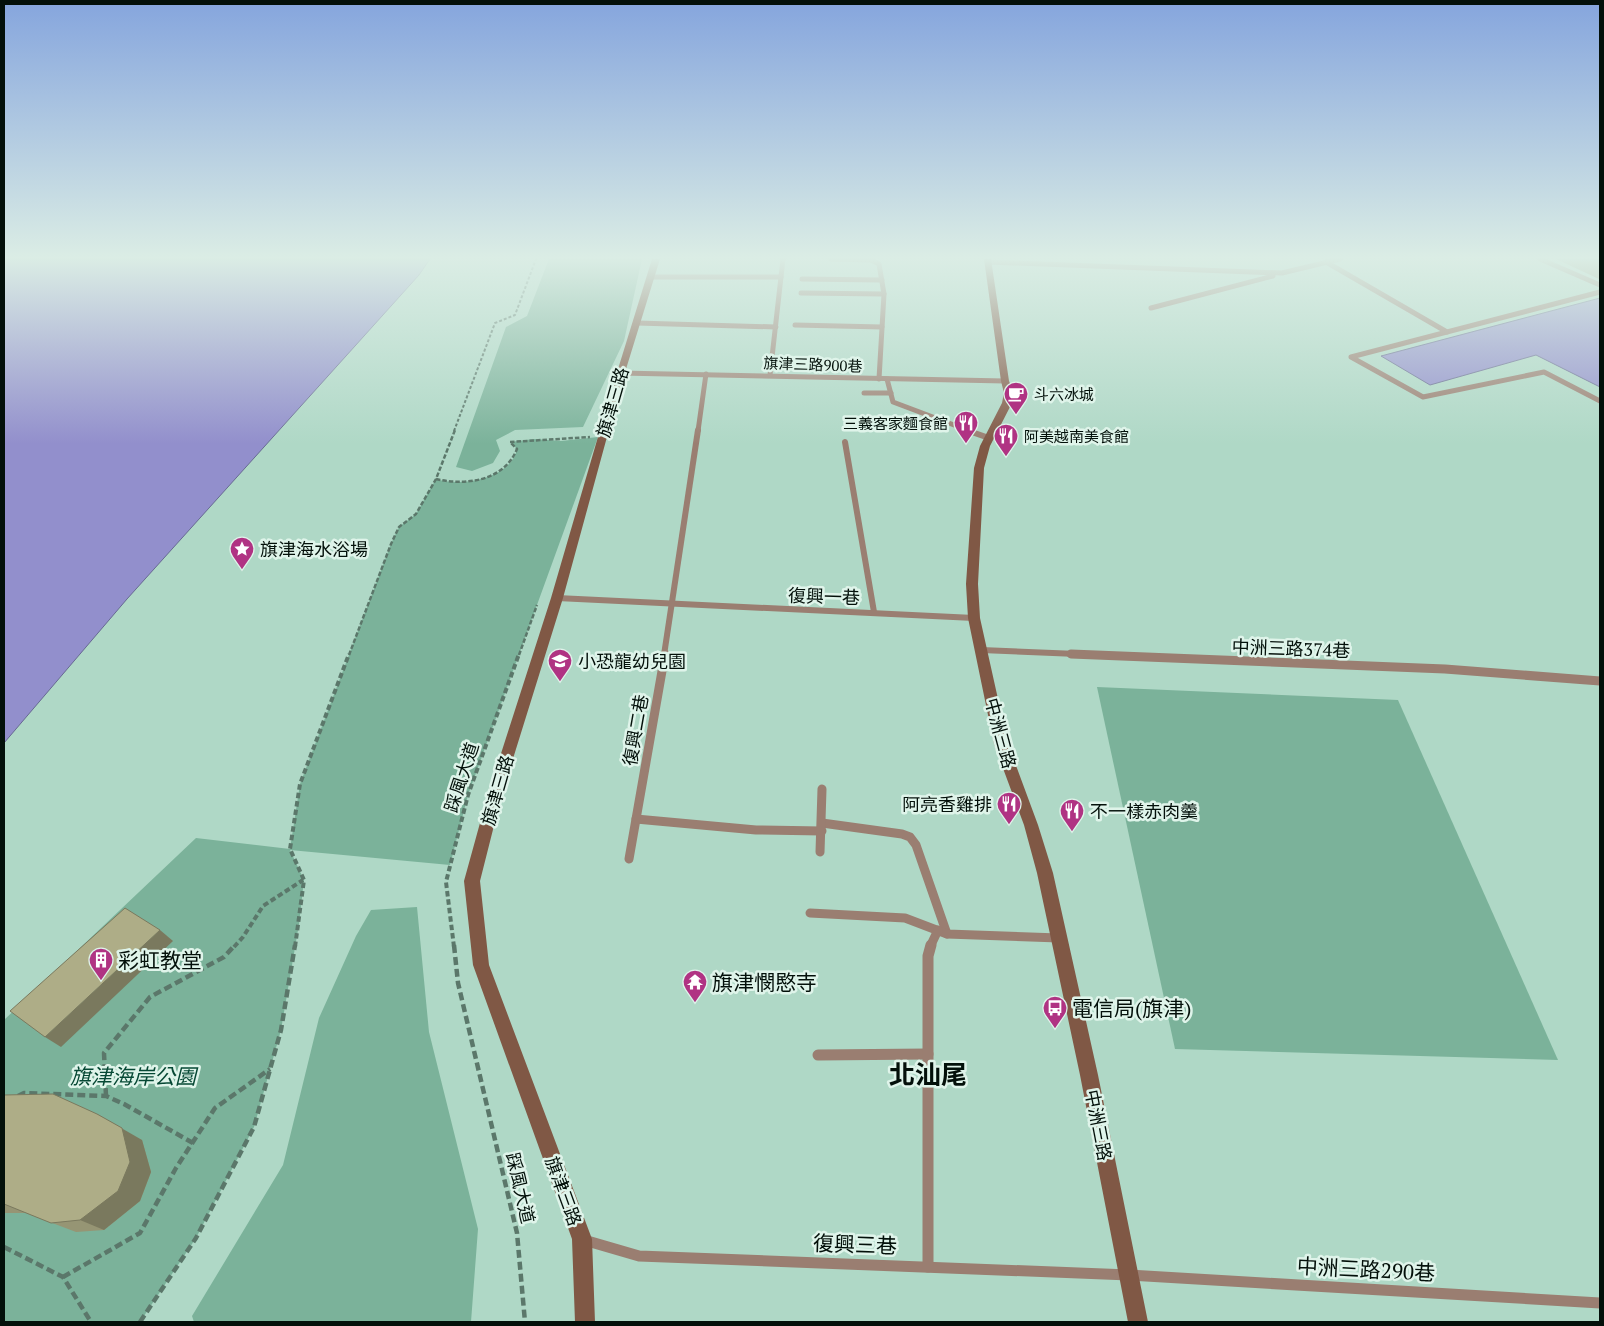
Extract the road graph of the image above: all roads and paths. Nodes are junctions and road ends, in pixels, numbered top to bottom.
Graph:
1 (501, 321) edge
2 (777, 321) edge
3 (882, 321) edge
4 (996, 321) edge
5 (1428, 321) edge
6 (1490, 321) edge
7 (637, 323) joint
8 (796, 325) dead end
9 (776, 327) junction
10 (882, 327) junction
11 (1447, 332) junction
12 (620, 373) junction
13 (706, 374) junction
14 (770, 375) junction
15 (879, 379) junction
16 (887, 379) junction
17 (1005, 381) junction
18 (891, 393) junction
19 (864, 394) dead end
20 (1600, 401) edge
21 (598, 436) dead end
22 (989, 438) junction
23 (845, 442) dead end
24 (436, 479) junction
25 (557, 598) junction
26 (538, 602) dead end
27 (673, 606) junction
28 (874, 612) junction
29 (974, 618) junction
30 (981, 650) junction
31 (1600, 681) edge
32 (822, 789) dead end
33 (636, 819) junction
34 (822, 827) junction
35 (820, 852) dead end
36 (629, 859) dead end
37 (304, 880) junction
38 (810, 913) dead end
39 (942, 932) junction
40 (1059, 938) junction
41 (928, 1054) junction
42 (818, 1055) dead end
43 (270, 1068) junction
44 (106, 1096) junction
45 (10, 1098) edge
46 (193, 1143) junction
47 (582, 1239) junction
48 (4, 1248) edge
49 (928, 1267) junction
50 (1129, 1275) junction
51 (63, 1277) junction
52 (1600, 1303) edge
53 (91, 1322) edge
54 (140, 1322) edge
55 (525, 1322) edge
56 (584, 1322) edge
57 (1138, 1322) edge

1 - 24 path
2 - 9 lane
3 - 10 lane
4 - 17 street, 中洲三路
5 - 11 lane
6 - 11 lane
7 - 9 lane
7 - 12 street, 旗津三路
8 - 10 lane
9 - 14 lane
10 - 15 lane
11 - 20 lane
12 - 13 lane, 旗津三路900巷
12 - 25 street, 旗津三路
13 - 14 lane, 旗津三路900巷
13 - 27 lane
14 - 15 lane, 旗津三路900巷
15 - 16 lane, 旗津三路900巷
16 - 17 lane, 旗津三路900巷
16 - 18 lane
17 - 22 street, 中洲三路
18 - 19 lane
18 - 22 lane
21 - 24 path
22 - 29 street, 中洲三路
23 - 28 lane
24 - 37 path
25 - 27 lane, 復興一巷
25 - 47 street, 旗津三路
26 - 55 path, 踩風大道
27 - 28 lane, 復興一巷
27 - 33 lane, 復興二巷
28 - 29 lane, 復興一巷
29 - 30 street, 中洲三路
30 - 31 lane, 中洲三路374巷
30 - 40 street, 中洲三路
32 - 34 lane
33 - 34 lane
33 - 36 lane, 復興二巷
34 - 35 lane
34 - 39 lane
37 - 43 path
37 - 44 path
38 - 39 lane
39 - 40 lane
39 - 41 lane
40 - 50 street, 中洲三路
41 - 42 lane
41 - 49 lane
43 - 46 path
43 - 54 path
44 - 45 path
44 - 46 path
46 - 51 path
47 - 49 lane, 復興三巷
47 - 56 street, 旗津三路
48 - 51 path
49 - 50 lane, 復興三巷
50 - 52 lane, 中洲三路290巷
50 - 57 street, 中洲三路
51 - 53 path

